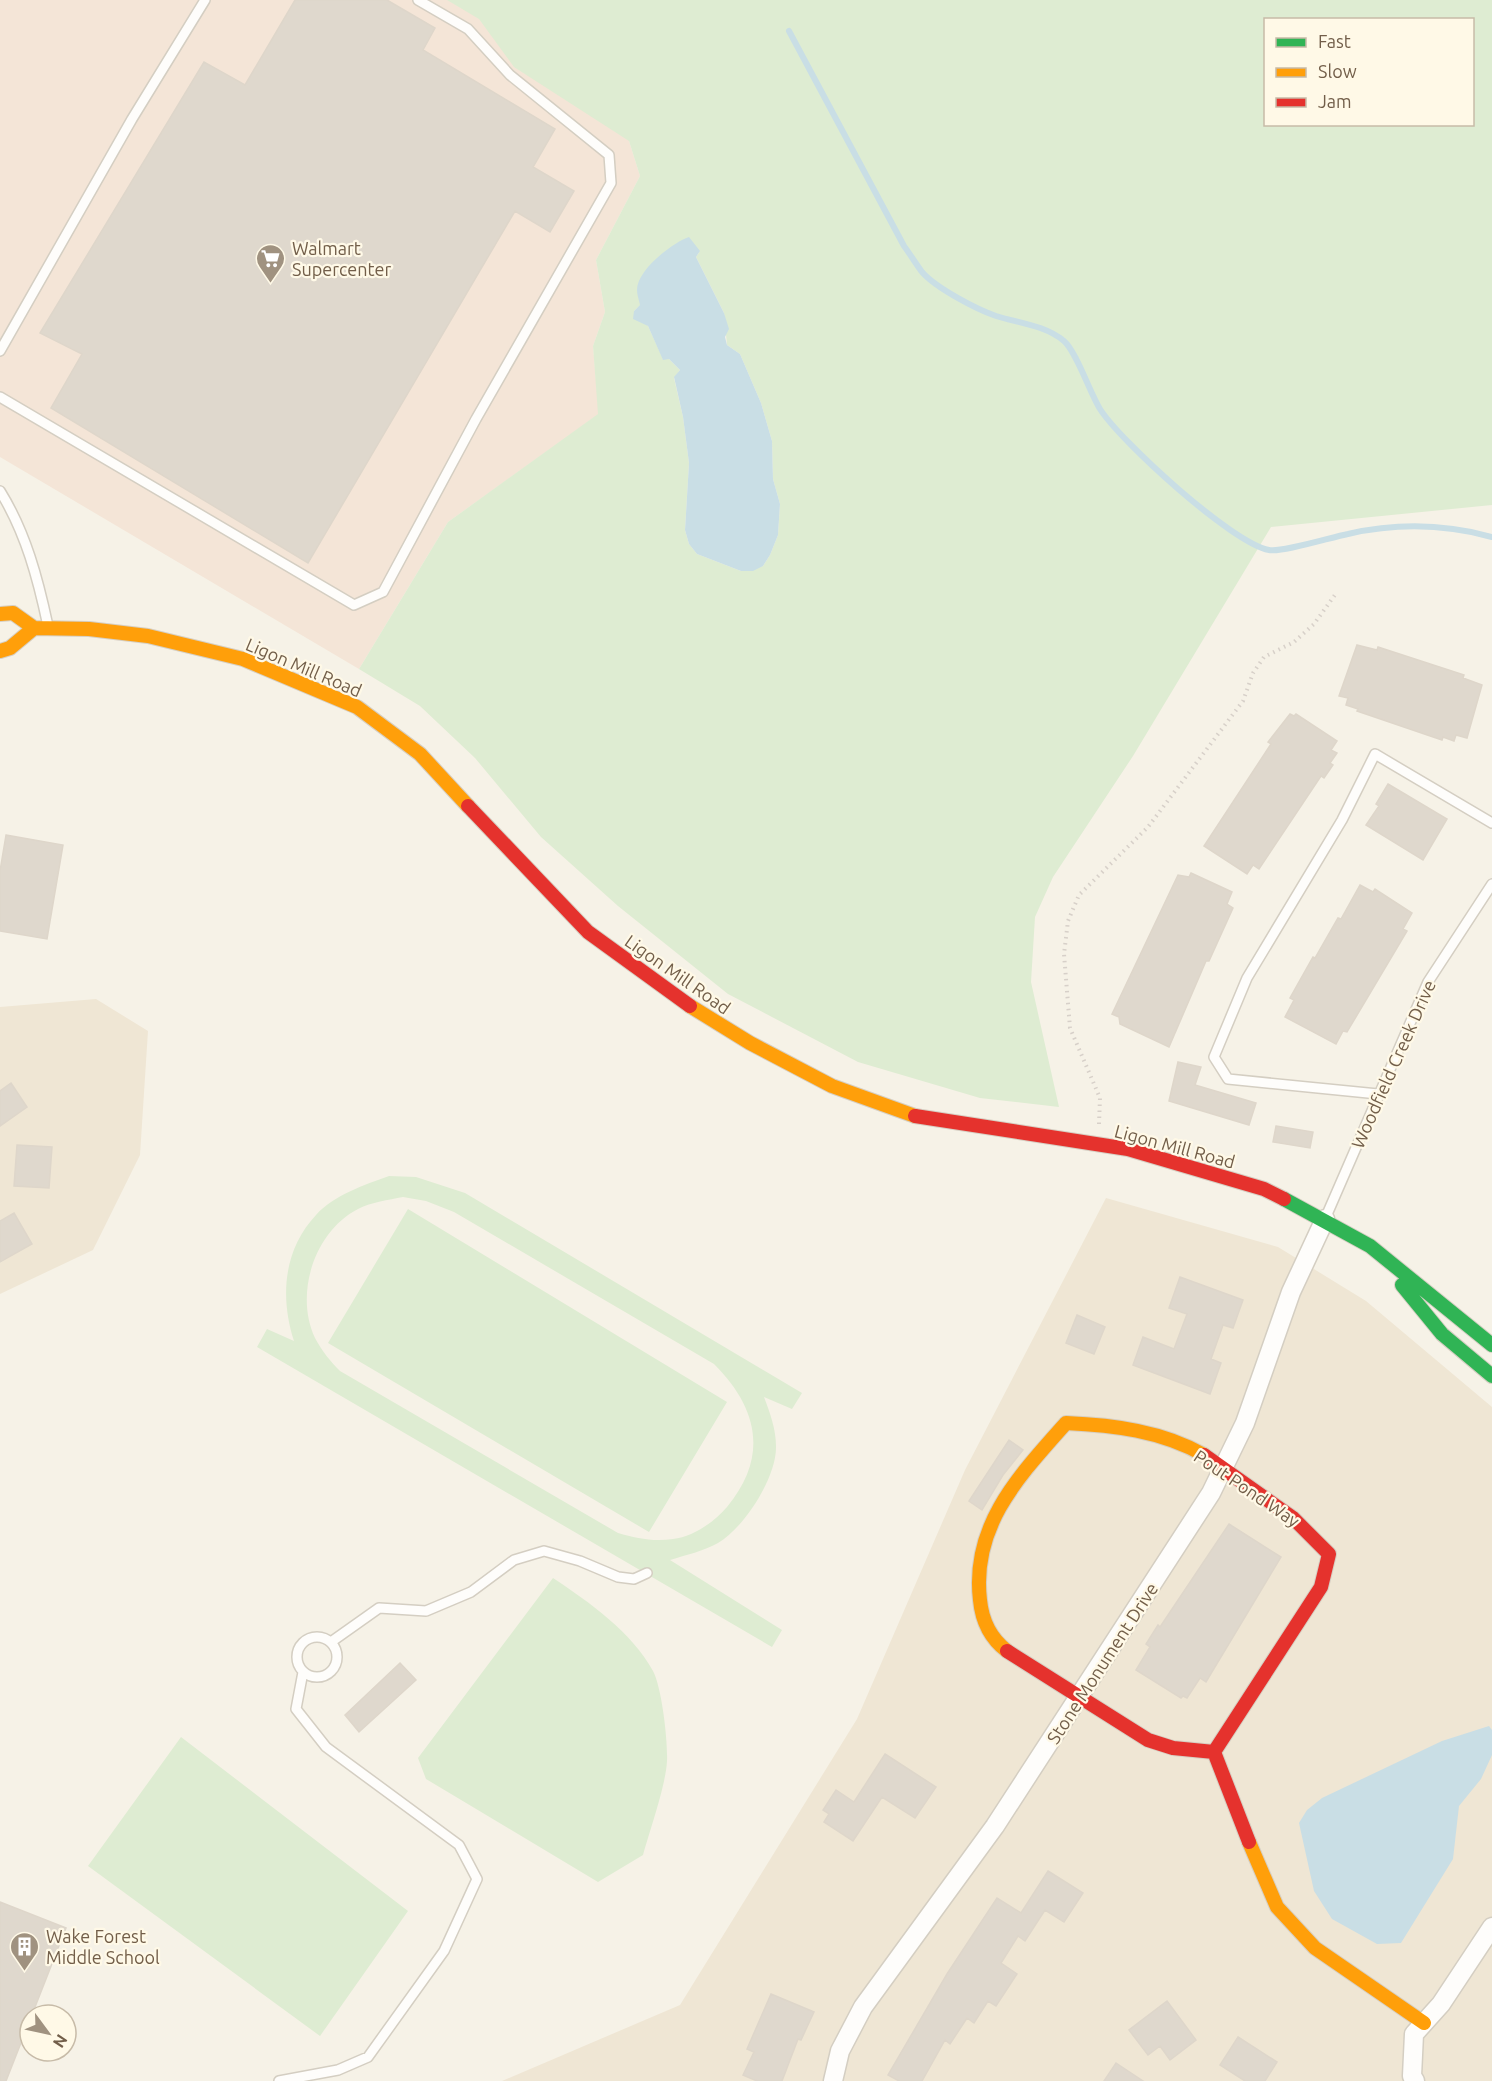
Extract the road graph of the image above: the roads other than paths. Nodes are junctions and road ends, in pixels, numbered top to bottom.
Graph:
1 (205, 0) edge
2 (417, 0) edge
3 (0, 351) edge
4 (0, 397) edge
5 (0, 491) edge
6 (0, 614) edge
7 (42, 628) junction
8 (0, 651) edge
9 (1492, 822) edge
10 (1492, 884) edge
11 (1378, 1094) junction
12 (1325, 1219) junction
13 (1370, 1246) junction
14 (1492, 1345) edge
15 (1492, 1376) edge
16 (1223, 1470) junction
17 (647, 1573) dead end
18 (331, 1642) junction
19 (303, 1672) junction
20 (1080, 1696) junction
21 (1214, 1752) junction
22 (1492, 1927) edge
23 (1424, 2023) junction
24 (279, 2081) edge
25 (832, 2081) edge
26 (1415, 2081) edge

1 - 3 lane
2 - 4 lane
5 - 7 lane
6 - 7 main road
7 - 8 main road
7 - 12 main road, Ligon Mill Road
9 - 11 lane
10 - 11 lane, Woodfield Creek Drive
11 - 12 lane, Woodfield Creek Drive
12 - 13 main road, Ligon Mill Road
12 - 16 street, Stone Monument Drive
13 - 14 main road, Ligon Mill Road
13 - 15 main road, Ligon Mill Road
16 - 20 street, Stone Monument Drive
16 - 20 main road, Pout Pond Way
16 - 21 main road, Pout Pond Way
17 - 18 lane
18 - 19 lane
18 - 19 lane
19 - 24 lane
20 - 21 main road, Pout Pond Way
20 - 25 street, Stone Monument Drive
21 - 23 main road
22 - 23 street
23 - 26 street

